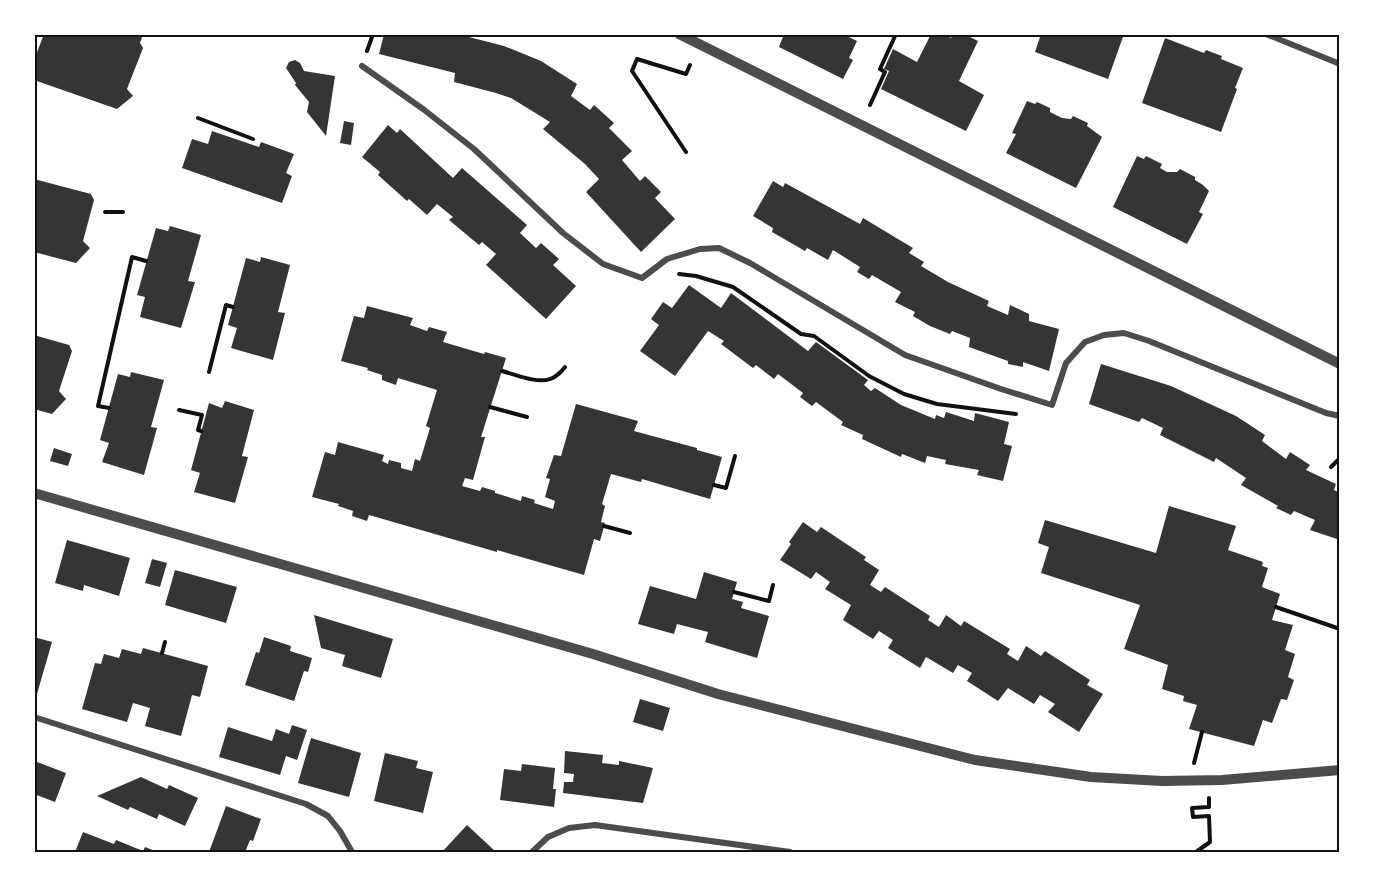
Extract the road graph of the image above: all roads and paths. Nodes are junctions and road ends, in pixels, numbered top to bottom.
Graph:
1 (619, 34) edge
2 (624, 34) edge
3 (679, 34) edge
4 (896, 34) edge
5 (1266, 34) edge
6 (1340, 64) edge
7 (690, 65) dead end
8 (362, 66) dead end
9 (870, 105) dead end
10 (198, 118) dead end
11 (253, 139) dead end
12 (686, 152) dead end
13 (105, 212) dead end
14 (123, 212) dead end
15 (667, 260) junction
16 (146, 261) dead end
17 (233, 307) dead end
18 (1340, 364) edge
19 (566, 367) dead end
20 (502, 371) dead end
21 (209, 372) dead end
22 (1030, 398) junction
23 (490, 407) dead end
24 (109, 408) dead end
25 (179, 410) dead end
26 (1340, 416) edge
27 (527, 417) dead end
28 (201, 431) dead end
29 (735, 456) dead end
30 (1340, 458) edge
31 (1331, 467) dead end
32 (714, 485) dead end
33 (34, 493) edge
34 (604, 526) dead end
35 (630, 533) dead end
36 (773, 585) dead end
37 (734, 592) dead end
38 (1276, 607) dead end
39 (1340, 629) edge
40 (165, 642) dead end
41 (162, 653) dead end
42 (34, 717) edge
43 (1202, 732) dead end
44 (1194, 763) dead end
45 (1340, 770) edge
46 (1209, 797) dead end
47 (534, 850) edge
48 (352, 852) edge
49 (790, 852) edge
50 (1196, 852) edge

1 - 2 street
3 - 18 street
4 - 9 path
5 - 6 street
7 - 12 path
8 - 15 street
10 - 11 path
13 - 14 path
15 - 22 street
15 - 22 path
16 - 24 path
17 - 21 path
19 - 20 path
22 - 26 street
23 - 27 path
25 - 28 path
29 - 32 path
30 - 31 path
33 - 45 street
34 - 35 path
36 - 37 path
38 - 39 path
40 - 41 path
42 - 48 street
43 - 44 path
46 - 50 path
47 - 49 street

